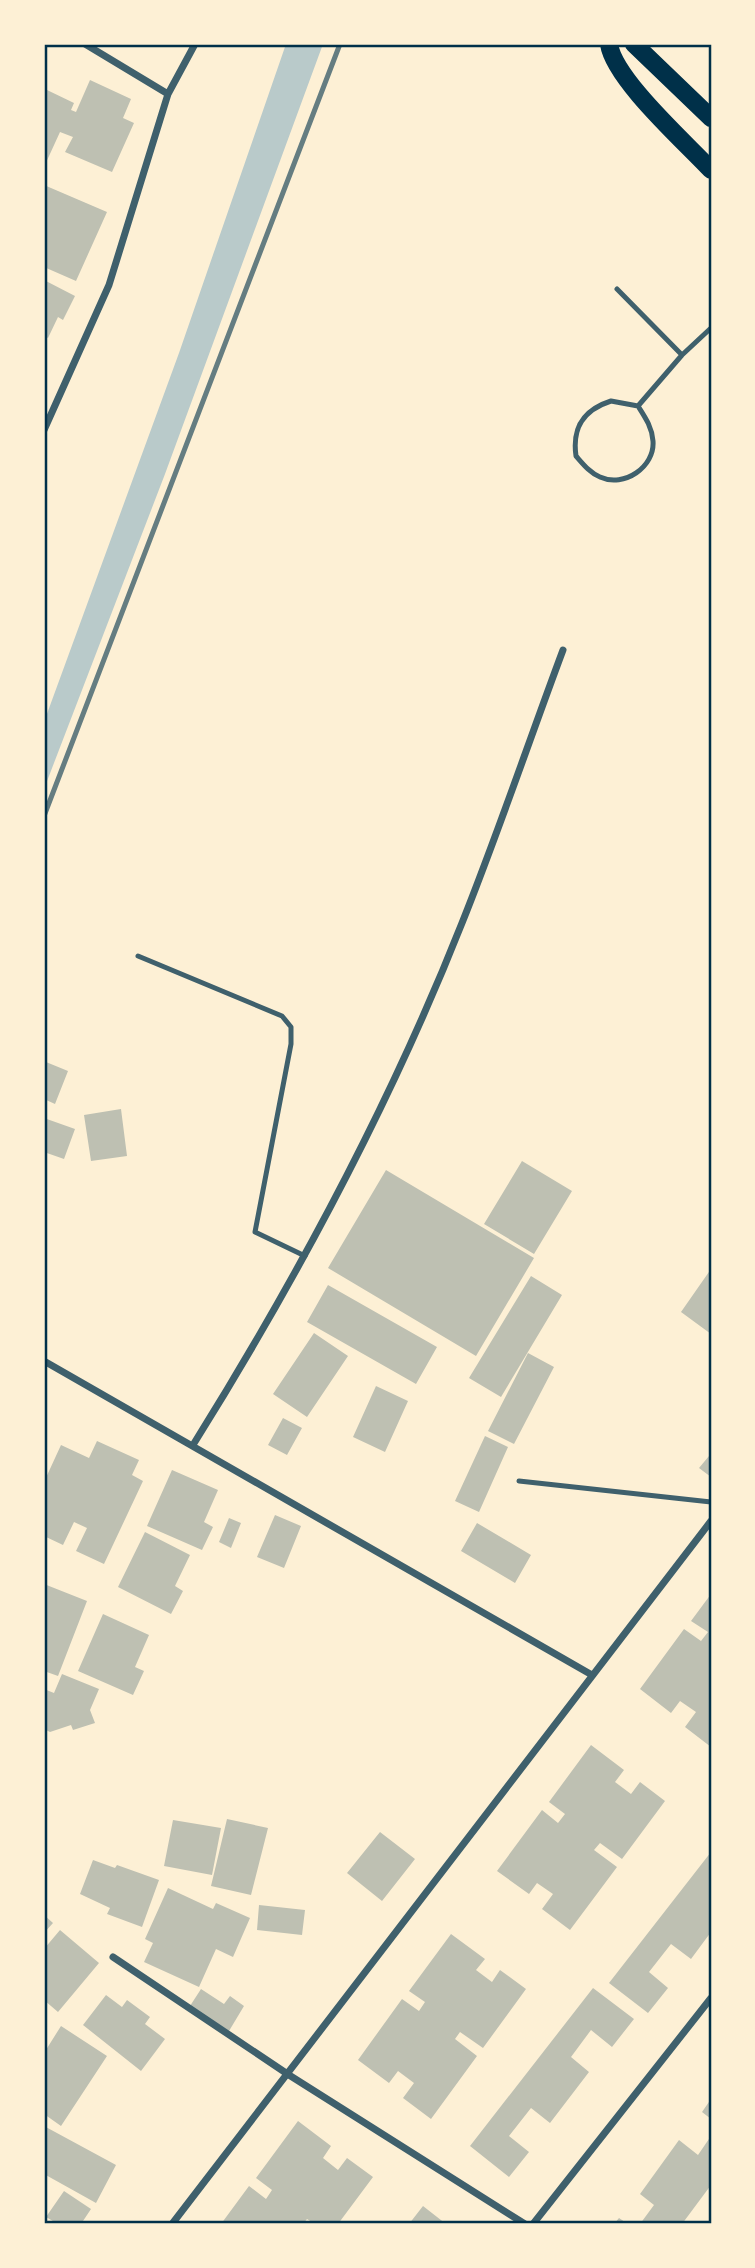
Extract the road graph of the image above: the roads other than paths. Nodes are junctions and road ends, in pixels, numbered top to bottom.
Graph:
1 (85, 44) edge
2 (195, 44) edge
3 (609, 44) edge
4 (634, 44) edge
5 (168, 93) junction
6 (690, 97) junction
7 (711, 102) edge
8 (711, 118) edge
9 (711, 170) edge
10 (617, 289) dead end
11 (711, 328) edge
12 (682, 355) junction
13 (638, 406) junction
14 (44, 430) edge
15 (562, 649) dead end
16 (138, 956) dead end
17 (304, 1256) junction
18 (44, 1361) edge
19 (193, 1446) junction
20 (519, 1480) dead end
21 (711, 1502) edge
22 (711, 1521) edge
23 (592, 1675) junction
24 (113, 1957) dead end
25 (711, 1998) edge
26 (289, 2075) junction
27 (172, 2224) edge
28 (525, 2224) edge
29 (533, 2224) edge

1 - 5 street
2 - 5 street
3 - 9 main road
4 - 6 main road
5 - 14 street
6 - 7 street
6 - 8 main road
10 - 12 lane
11 - 12 lane
12 - 13 lane
13 - 13 lane
15 - 17 street
16 - 17 lane
17 - 19 street
18 - 19 street
19 - 23 street
20 - 21 lane
22 - 23 street
23 - 26 street
24 - 26 street
25 - 29 street
26 - 27 street
26 - 28 street

